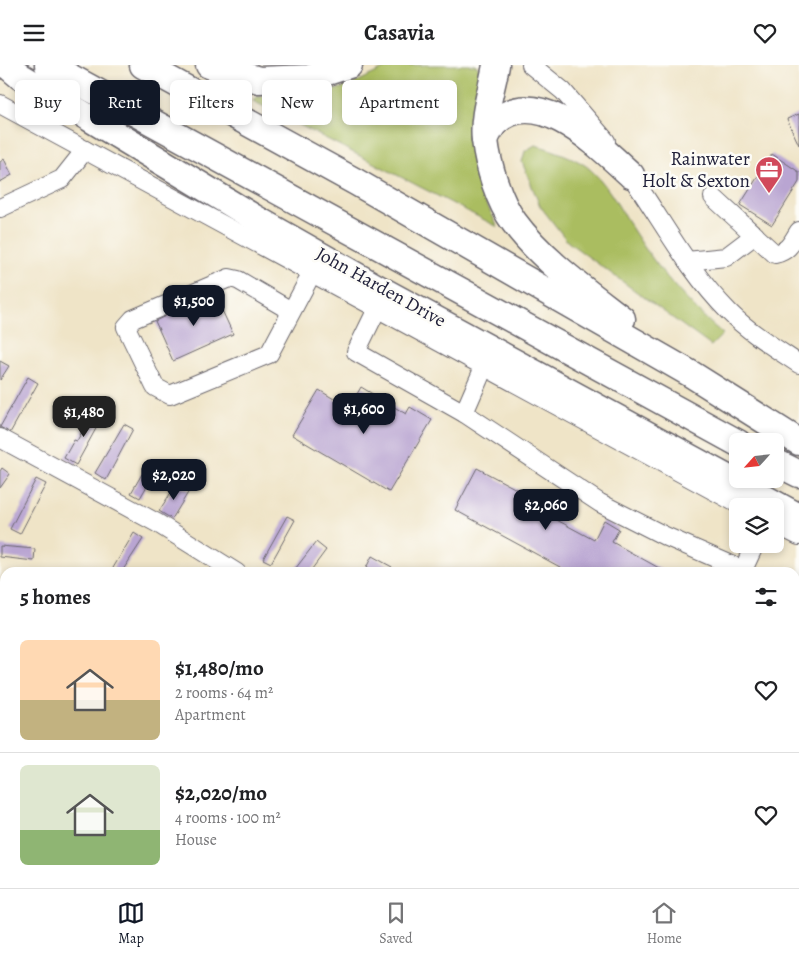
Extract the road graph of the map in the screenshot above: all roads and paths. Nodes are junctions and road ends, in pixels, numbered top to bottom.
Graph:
1 (7, 65) edge
2 (48, 65) edge
3 (143, 65) edge
4 (209, 65) edge
5 (349, 65) edge
6 (496, 65) edge
7 (531, 65) edge
8 (0, 103) edge
9 (485, 139) junction
10 (85, 149) junction
11 (630, 175) junction
12 (713, 197) dead end
13 (0, 208) edge
14 (799, 231) edge
15 (755, 235) junction
16 (687, 261) junction
17 (312, 273) junction
18 (377, 309) junction
19 (291, 311) junction
20 (799, 364) edge
21 (484, 367) junction
22 (692, 374) junction
23 (464, 413) junction
24 (729, 438) edge
25 (0, 439) edge
26 (799, 442) edge
27 (784, 466) edge
28 (799, 474) edge
29 (729, 499) edge
30 (799, 517) edge
31 (784, 528) edge
32 (799, 536) edge
33 (751, 553) edge
34 (227, 567) edge
35 (736, 567) edge
36 (744, 567) edge

1 - 30 highway
2 - 24 highway
3 - 22 highway
4 - 5 highway
6 - 9 highway
7 - 11 street
8 - 10 street, John Harden Drive
9 - 11 highway
9 - 22 highway
10 - 13 street
10 - 17 street, John Harden Drive
11 - 16 street
12 - 15 street
14 - 15 street
15 - 16 street
16 - 20 street
17 - 18 street, John Harden Drive
17 - 19 street
18 - 21 street, John Harden Drive
18 - 23 street
19 - 19 street
21 - 23 street
21 - 29 street, John Harden Drive
22 - 26 highway
23 - 35 street
25 - 34 street
27 - 28 highway
31 - 32 street
33 - 36 street

